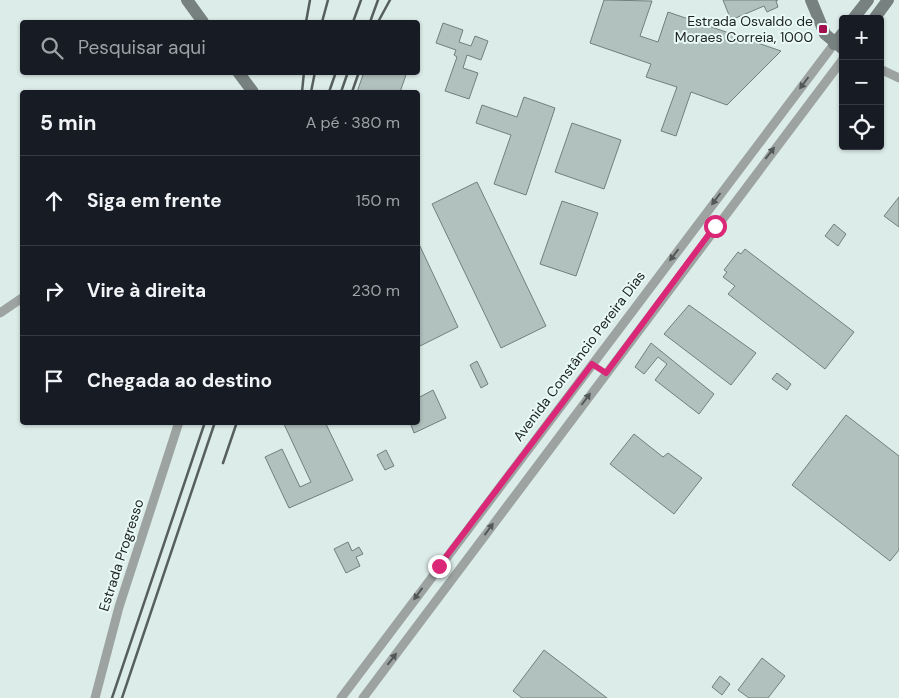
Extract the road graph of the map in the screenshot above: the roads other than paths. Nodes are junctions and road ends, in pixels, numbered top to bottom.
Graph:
1 (188, 0) edge
2 (810, 0) edge
3 (868, 0) edge
4 (888, 0) edge
5 (856, 15) edge
6 (877, 15) edge
7 (201, 20) edge
8 (838, 47) edge
9 (842, 60) edge
10 (884, 71) edge
11 (240, 75) edge
12 (899, 78) edge
13 (252, 90) edge
14 (728, 183) junction
15 (741, 192) junction
16 (20, 299) edge
17 (0, 313) edge
18 (592, 364) junction
19 (606, 373) junction
20 (178, 425) edge
21 (95, 698) edge
22 (341, 698) edge
23 (363, 698) edge

1 - 7 street
2 - 8 street
3 - 5 street
4 - 6 street
8 -> 14 street, Avenida Constâncio Pereira Dias
15 -> 9 street
10 - 12 street
11 - 13 street
14 - 15 street
14 -> 18 street, Avenida Constâncio Pereira Dias
15 - 19 street
16 - 17 street
18 - 19 street
18 -> 22 street, Avenida Constâncio Pereira Dias
23 -> 19 street
20 - 21 street, Estrada Progresso

